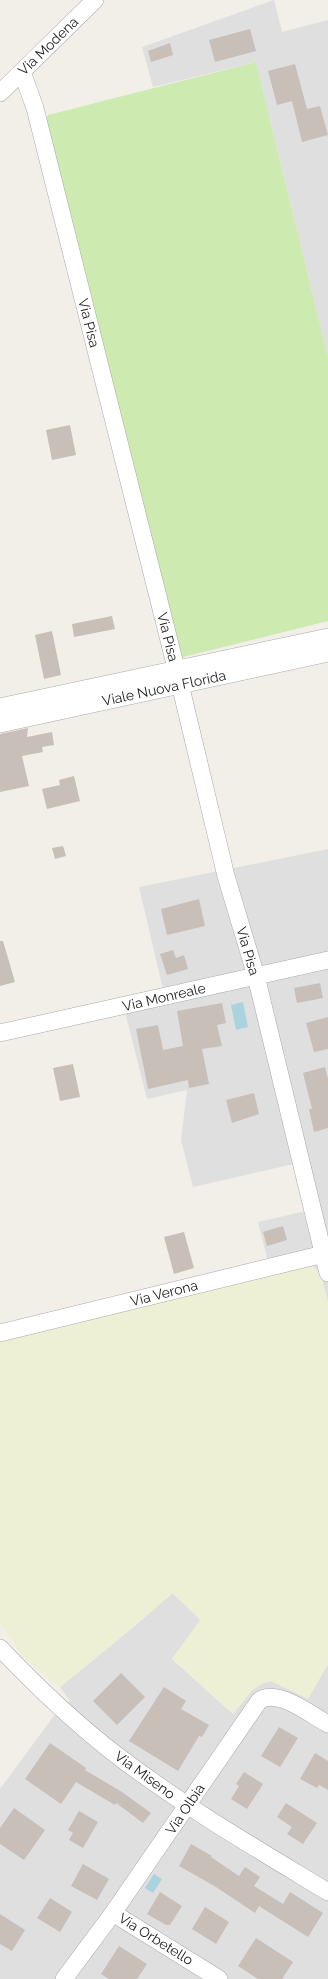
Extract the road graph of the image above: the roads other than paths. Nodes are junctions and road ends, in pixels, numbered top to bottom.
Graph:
1 (95, 0) edge
2 (22, 72) junction
3 (0, 92) edge
4 (328, 637) edge
5 (328, 653) edge
6 (178, 677) junction
7 (0, 707) edge
8 (0, 724) edge
9 (328, 960) edge
10 (256, 976) junction
11 (0, 1033) edge
12 (325, 1254) edge
13 (328, 1273) edge
14 (0, 1333) edge
15 (0, 1648) edge
16 (328, 1724) edge
17 (188, 1806) junction
18 (328, 1892) edge
19 (113, 1913) junction
20 (64, 1979) edge
21 (219, 1979) edge

1 - 2 street, Via Modena
2 - 3 street, Via Modena
2 - 6 street, Via Pisa
4 - 6 street, Viale Nuova Florida
5 - 6 street, Viale Nuova Florida
6 - 7 street, Viale Nuova Florida
6 - 8 street, Viale Nuova Florida
6 - 10 street, Via Pisa
9 - 10 street, Via Monreale
10 - 11 street, Via Monreale
10 - 12 street, Via Pisa
12 - 13 street, Via Pisa
12 - 14 street, Via Verona
15 - 17 street, Via Miseno
16 - 17 street, Via Olbia
17 - 18 street, Via Miseno
17 - 19 street, Via Olbia
19 - 20 street, Via Olbia
19 - 21 street, Via Orbetello

